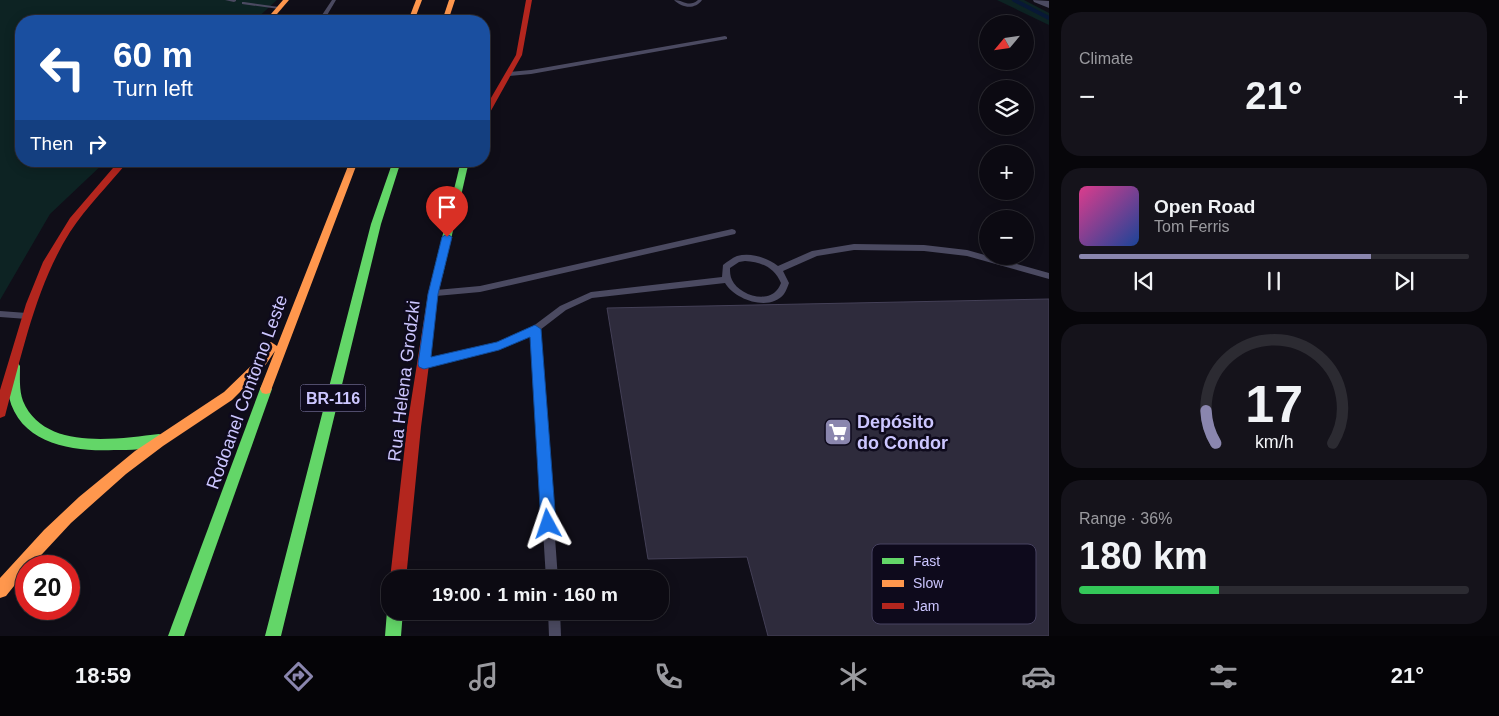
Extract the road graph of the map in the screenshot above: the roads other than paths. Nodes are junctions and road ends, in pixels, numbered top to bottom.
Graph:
1 (227, 0) edge
2 (334, 0) edge
3 (419, 0) edge
4 (452, 0) edge
5 (529, 0) edge
6 (676, 0) edge
7 (700, 0) edge
8 (1038, 0) edge
9 (234, 1) edge
10 (244, 3) dead end
11 (282, 4) edge
12 (1049, 5) edge
13 (273, 15) edge
14 (325, 15) edge
15 (413, 15) edge
16 (446, 15) edge
17 (724, 38) dead end
18 (509, 74) junction
19 (490, 106) edge
20 (118, 167) edge
21 (352, 167) edge
22 (395, 167) edge
23 (464, 167) edge
24 (732, 232) dead end
25 (324, 238) junction
26 (778, 270) junction
27 (1049, 276) edge
28 (726, 280) junction
29 (433, 294) junction
30 (0, 314) edge
31 (28, 316) junction
32 (535, 329) junction
33 (424, 364) junction
34 (14, 366) junction
35 (0, 412) edge
36 (160, 440) junction
37 (399, 570) edge
38 (551, 570) edge
39 (0, 590) edge
40 (394, 620) edge
41 (554, 620) edge
42 (176, 636) edge
43 (273, 636) edge
44 (393, 636) edge
45 (555, 636) edge

1 - 9 lane
2 - 14 lane
3 - 15 main road
4 - 16 main road
5 - 18 main road
6 - 7 lane
8 - 12 street
10 - 11 lane
11 - 13 main road
17 - 18 lane
18 - 19 main road
20 - 31 main road
21 - 25 main road, Rodoanel Contorno Leste
22 - 43 main road, BR-116
23 - 29 main road, Rua Helena Grodzki
24 - 29 lane
25 - 36 main road
25 - 42 main road, Rodoanel Contorno Leste
26 - 27 lane
26 - 28 lane
26 - 28 lane
28 - 32 lane
29 - 33 main road, Rua Helena Grodzki
30 - 31 lane
31 - 34 main road
32 - 33 lane
32 - 38 lane
33 - 37 main road, Rua Helena Grodzki
34 - 35 main road
34 - 36 main road
36 - 39 main road
40 - 44 main road
41 - 45 lane

